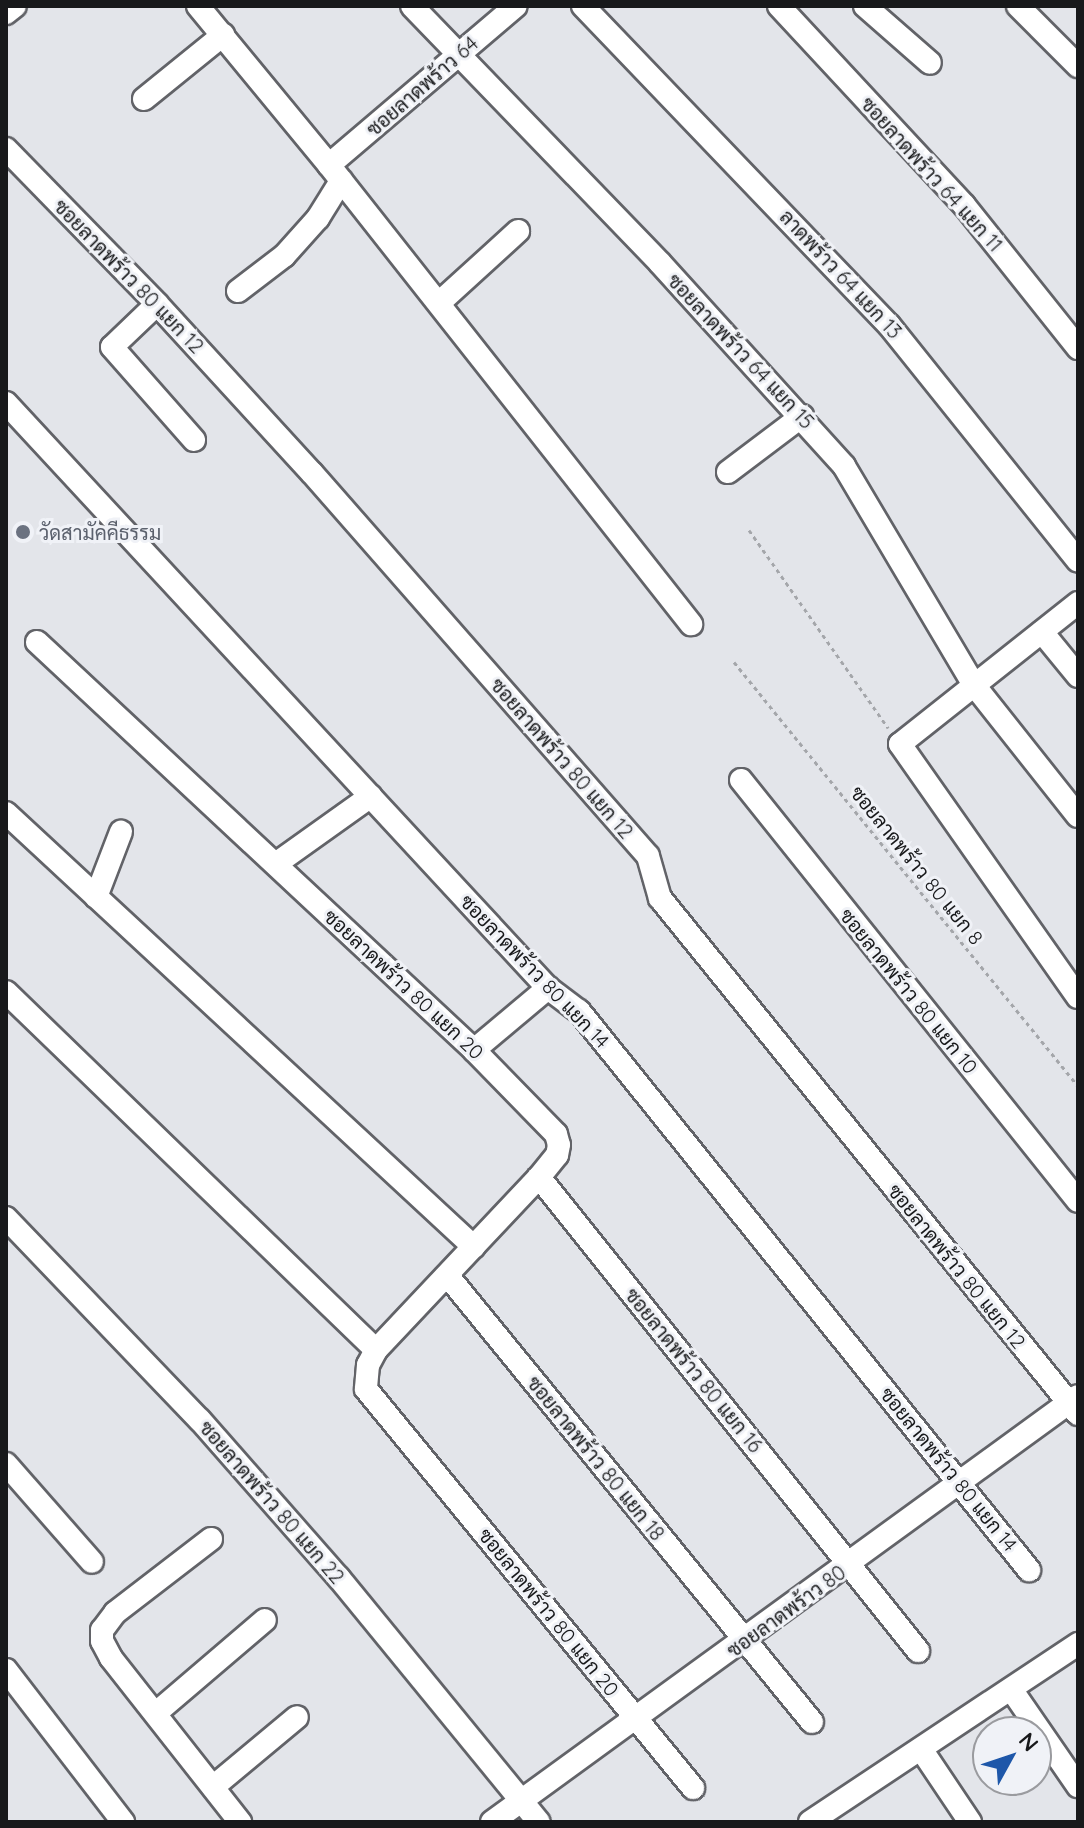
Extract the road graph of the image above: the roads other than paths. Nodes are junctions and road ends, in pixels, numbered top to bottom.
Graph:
1 (15, 6) edge
2 (198, 6) edge
3 (412, 6) edge
4 (516, 6) edge
5 (583, 6) edge
6 (779, 6) edge
7 (865, 6) edge
8 (1018, 6) edge
9 (6, 13) edge
10 (223, 35) junction
11 (458, 55) junction
12 (930, 63) dead end
13 (1078, 66) edge
14 (144, 99) dead end
15 (6, 149) edge
16 (335, 173) junction
17 (518, 231) dead end
18 (238, 291) dead end
19 (439, 303) junction
20 (157, 304) junction
21 (1078, 348) edge
22 (6, 403) edge
23 (802, 416) junction
24 (194, 440) dead end
25 (728, 472) dead end
26 (1078, 561) edge
27 (1078, 603) edge
28 (691, 624) dead end
29 (1042, 632) junction
30 (37, 642) dead end
31 (1078, 676) edge
32 (974, 685) junction
33 (741, 780) dead end
34 (371, 796) junction
35 (6, 813) edge
36 (1078, 816) edge
37 (121, 832) dead end
38 (277, 863) junction
39 (96, 897) junction
40 (548, 988) junction
41 (6, 992) edge
42 (1078, 997) edge
43 (474, 1050) junction
44 (539, 1177) junction
45 (1078, 1201) edge
46 (6, 1218) edge
47 (474, 1247) junction
48 (447, 1275) junction
49 (376, 1350) junction
50 (1075, 1404) edge
51 (6, 1464) edge
52 (959, 1483) junction
53 (211, 1539) dead end
54 (92, 1562) dead end
55 (849, 1564) junction
56 (1029, 1570) dead end
57 (265, 1620) dead end
58 (744, 1641) junction
59 (1078, 1644) edge
60 (918, 1651) dead end
61 (6, 1670) edge
62 (1011, 1689) junction
63 (156, 1713) junction
64 (297, 1717) dead end
65 (637, 1718) junction
66 (812, 1722) dead end
67 (921, 1749) junction
68 (1078, 1786) edge
69 (213, 1787) junction
70 (693, 1788) dead end
71 (522, 1801) junction
72 (825, 1818) edge
73 (123, 1822) edge
74 (240, 1822) edge
75 (492, 1822) edge
76 (539, 1822) edge
77 (970, 1822) edge

1 - 9 street
2 - 10 street
3 - 11 street, ซอยลาดพร้าว 64 แยก 15
4 - 11 street, ซอยลาดพร้าว 64
5 - 26 street, ลาดพร้าว 64 แยก 13
6 - 21 street, ซอยลาดพร้าว 64 แยก 11
7 - 12 street
8 - 13 street
10 - 14 street
10 - 16 street
11 - 16 street, ซอยลาดพร้าว 64
11 - 23 street, ซอยลาดพร้าว 64 แยก 15
15 - 20 street, ซอยลาดพร้าว 80 แยก 12
16 - 18 street, ซอยลาดพร้าว 64
16 - 19 street
17 - 19 street
19 - 28 street
20 - 24 street
20 - 50 street, ซอยลาดพร้าว 80 แยก 12
22 - 34 street, ซอยลาดพร้าว 80 แยก 14
23 - 25 street
23 - 32 street, ซอยลาดพร้าว 64 แยก 15
27 - 29 street
29 - 31 street
29 - 32 street
30 - 38 street, ซอยลาดพร้าว 80 แยก 20
32 - 36 street, ซอยลาดพร้าว 64 แยก 15
32 - 42 street
33 - 45 street, ซอยลาดพร้าว 80 แยก 10
34 - 38 street
34 - 40 street, ซอยลาดพร้าว 80 แยก 14
35 - 39 street
37 - 39 street
38 - 43 street, ซอยลาดพร้าว 80 แยก 20
39 - 47 street
40 - 43 street
40 - 52 street, ซอยลาดพร้าว 80 แยก 14
41 - 49 street
43 - 44 street, ซอยลาดพร้าว 80 แยก 20
44 - 47 street, ซอยลาดพร้าว 80 แยก 20
44 - 55 street, ซอยลาดพร้าว 80 แยก 16
46 - 71 street, ซอยลาดพร้าว 80 แยก 22
47 - 48 street, ซอยลาดพร้าว 80 แยก 20
48 - 49 street, ซอยลาดพร้าว 80 แยก 20
48 - 58 street, ซอยลาดพร้าว 80 แยก 18
49 - 65 street, ซอยลาดพร้าว 80 แยก 20
50 - 52 street, ซอยลาดพร้าว 80
51 - 54 street
52 - 55 street, ซอยลาดพร้าว 80
52 - 56 street, ซอยลาดพร้าว 80 แยก 14
53 - 63 street
55 - 58 street, ซอยลาดพร้าว 80
55 - 60 street, ซอยลาดพร้าว 80 แยก 16
57 - 63 street
58 - 65 street, ซอยลาดพร้าว 80
58 - 66 street, ซอยลาดพร้าว 80 แยก 18
59 - 62 street
61 - 73 street
62 - 67 street
62 - 68 street
63 - 69 street
64 - 69 street
65 - 70 street
65 - 71 street, ซอยลาดพร้าว 80
67 - 72 street
67 - 77 street
69 - 74 street
71 - 75 street, ซอยลาดพร้าว 80
71 - 76 street, ซอยลาดพร้าว 80 แยก 22

